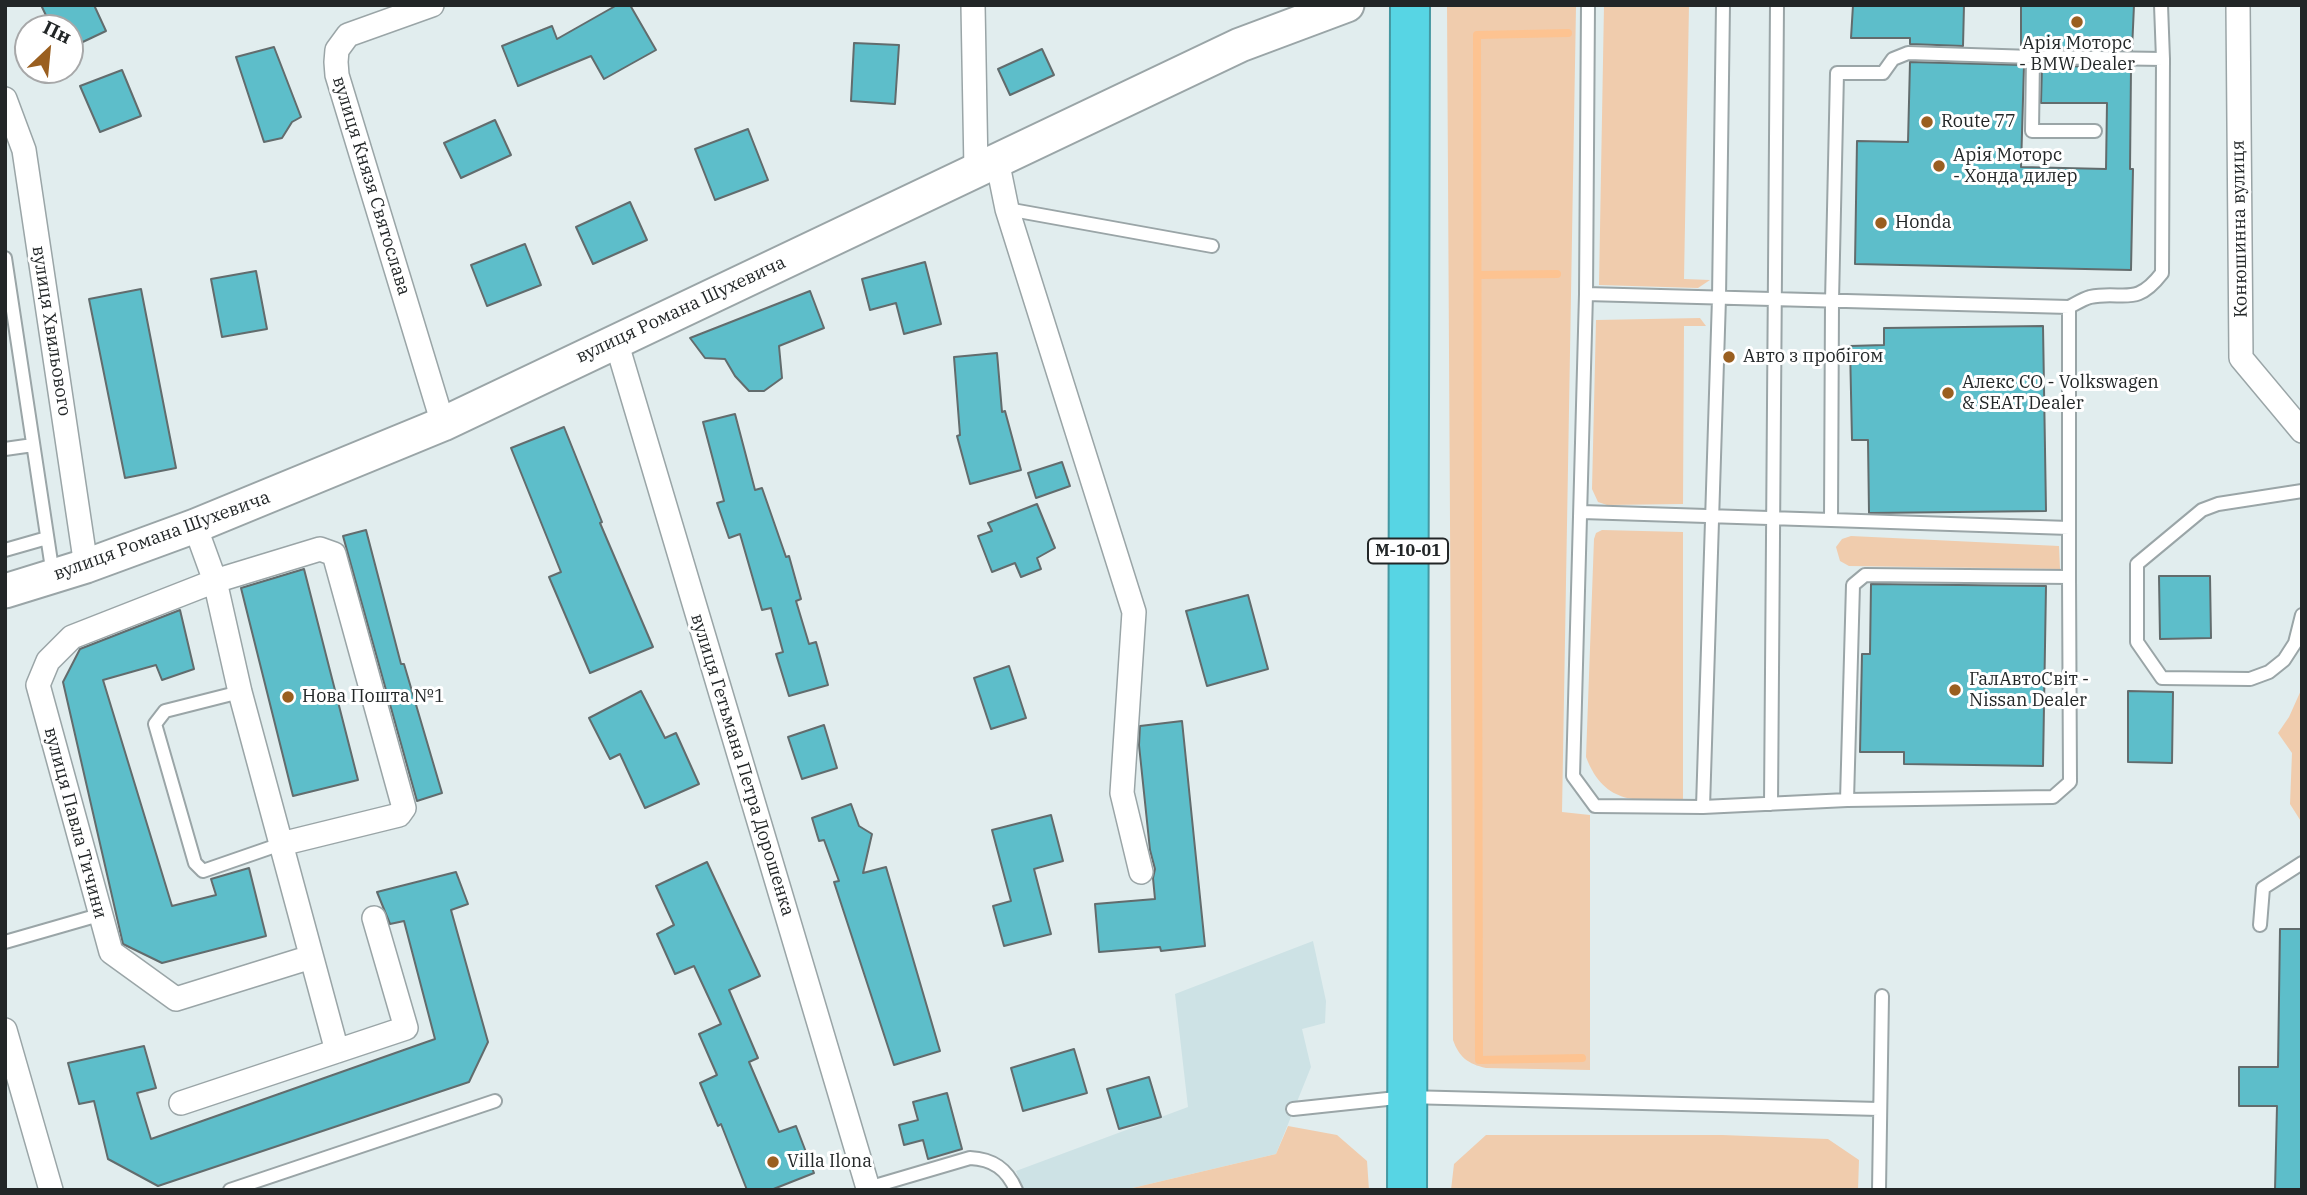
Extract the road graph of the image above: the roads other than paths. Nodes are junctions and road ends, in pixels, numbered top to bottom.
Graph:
1 (973, 5) edge
2 (1347, 5) edge
3 (1410, 5) edge
4 (1588, 5) edge
5 (1723, 5) edge
6 (1777, 5) edge
7 (2161, 5) edge
8 (2238, 5) edge
9 (427, 6) edge
10 (2033, 57) junction
11 (2163, 59) junction
12 (5, 99) edge
13 (2095, 131) dead end
14 (986, 165) junction
15 (1007, 209) junction
16 (1212, 246) dead end
17 (5, 258) edge
18 (1586, 294) junction
19 (1719, 298) junction
20 (1775, 299) junction
21 (1832, 301) junction
22 (2069, 307) junction
23 (616, 341) junction
24 (12, 349) edge
25 (443, 424) junction
26 (2302, 430) edge
27 (33, 445) junction
28 (5, 449) edge
29 (2302, 491) edge
30 (1582, 512) junction
31 (1711, 516) junction
32 (1773, 518) junction
33 (1831, 520) junction
34 (195, 526) junction
35 (2069, 528) junction
36 (47, 538) junction
37 (5, 550) edge
38 (86, 566) junction
39 (53, 576) junction
40 (2069, 577) junction
41 (215, 581) junction
42 (5, 591) edge
43 (2302, 615) edge
44 (240, 692) junction
45 (1847, 800) junction
46 (1771, 804) junction
47 (1703, 807) junction
48 (281, 844) junction
49 (2302, 863) edge
50 (1141, 872) dead end
51 (99, 915) junction
52 (374, 918) dead end
53 (2260, 925) dead end
54 (5, 942) edge
55 (311, 957) junction
56 (1882, 996) dead end
57 (5, 1030) edge
58 (337, 1051) junction
59 (1406, 1097) junction
60 (495, 1101) dead end
61 (180, 1103) dead end
62 (1293, 1109) dead end
63 (1879, 1110) junction
64 (868, 1188) edge
65 (51, 1190) edge
66 (230, 1190) edge
67 (1016, 1190) edge
68 (1407, 1190) edge
69 (1879, 1190) edge

1 - 14 street
2 - 14 main road, вулиця Романа Шухевича
3 - 59 highway, М-10-01
4 - 18 lane
5 - 19 lane
6 - 20 lane
7 - 11 lane
8 - 26 street, Конюшинна вулиця
9 - 25 street, вулиця Князя Святослава
10 - 11 lane
10 - 13 lane
10 - 21 lane
11 - 22 lane
12 - 38 street, вулиця Хвильового
14 - 15 street
14 - 23 main road, вулиця Романа Шухевича
15 - 16 lane
15 - 50 street
17 - 24 lane
18 - 19 lane
18 - 30 lane
19 - 20 lane
19 - 31 lane
20 - 21 lane
20 - 32 lane
21 - 22 lane
21 - 33 lane
22 - 35 lane
23 - 25 main road, вулиця Романа Шухевича
23 - 64 street, вулиця Гетьмана Петра Дорошенка
24 - 27 lane
25 - 34 main road, вулиця Романа Шухевича
27 - 28 lane
27 - 36 lane
29 - 43 lane
30 - 31 lane
30 - 47 lane
31 - 32 lane
31 - 47 lane
32 - 33 lane
32 - 46 lane
33 - 35 lane
34 - 38 main road, вулиця Романа Шухевича
34 - 41 street
35 - 40 lane
36 - 37 lane
36 - 39 lane
38 - 39 main road, вулиця Романа Шухевича
39 - 42 main road, вулиця Романа Шухевича
40 - 45 lane
40 - 45 lane
41 - 44 street
41 - 48 street, вулиця Павла Тичини
41 - 51 street, вулиця Павла Тичини
44 - 48 street
44 - 48 lane
45 - 46 lane
46 - 47 lane
48 - 55 street
49 - 53 lane
51 - 54 lane
51 - 55 street, вулиця Павла Тичини
52 - 58 street
55 - 58 street
56 - 63 lane
57 - 65 street
58 - 61 street
59 - 62 lane
59 - 63 lane
59 - 68 highway, М-10-01
60 - 66 lane
63 - 69 lane
64 - 67 lane

